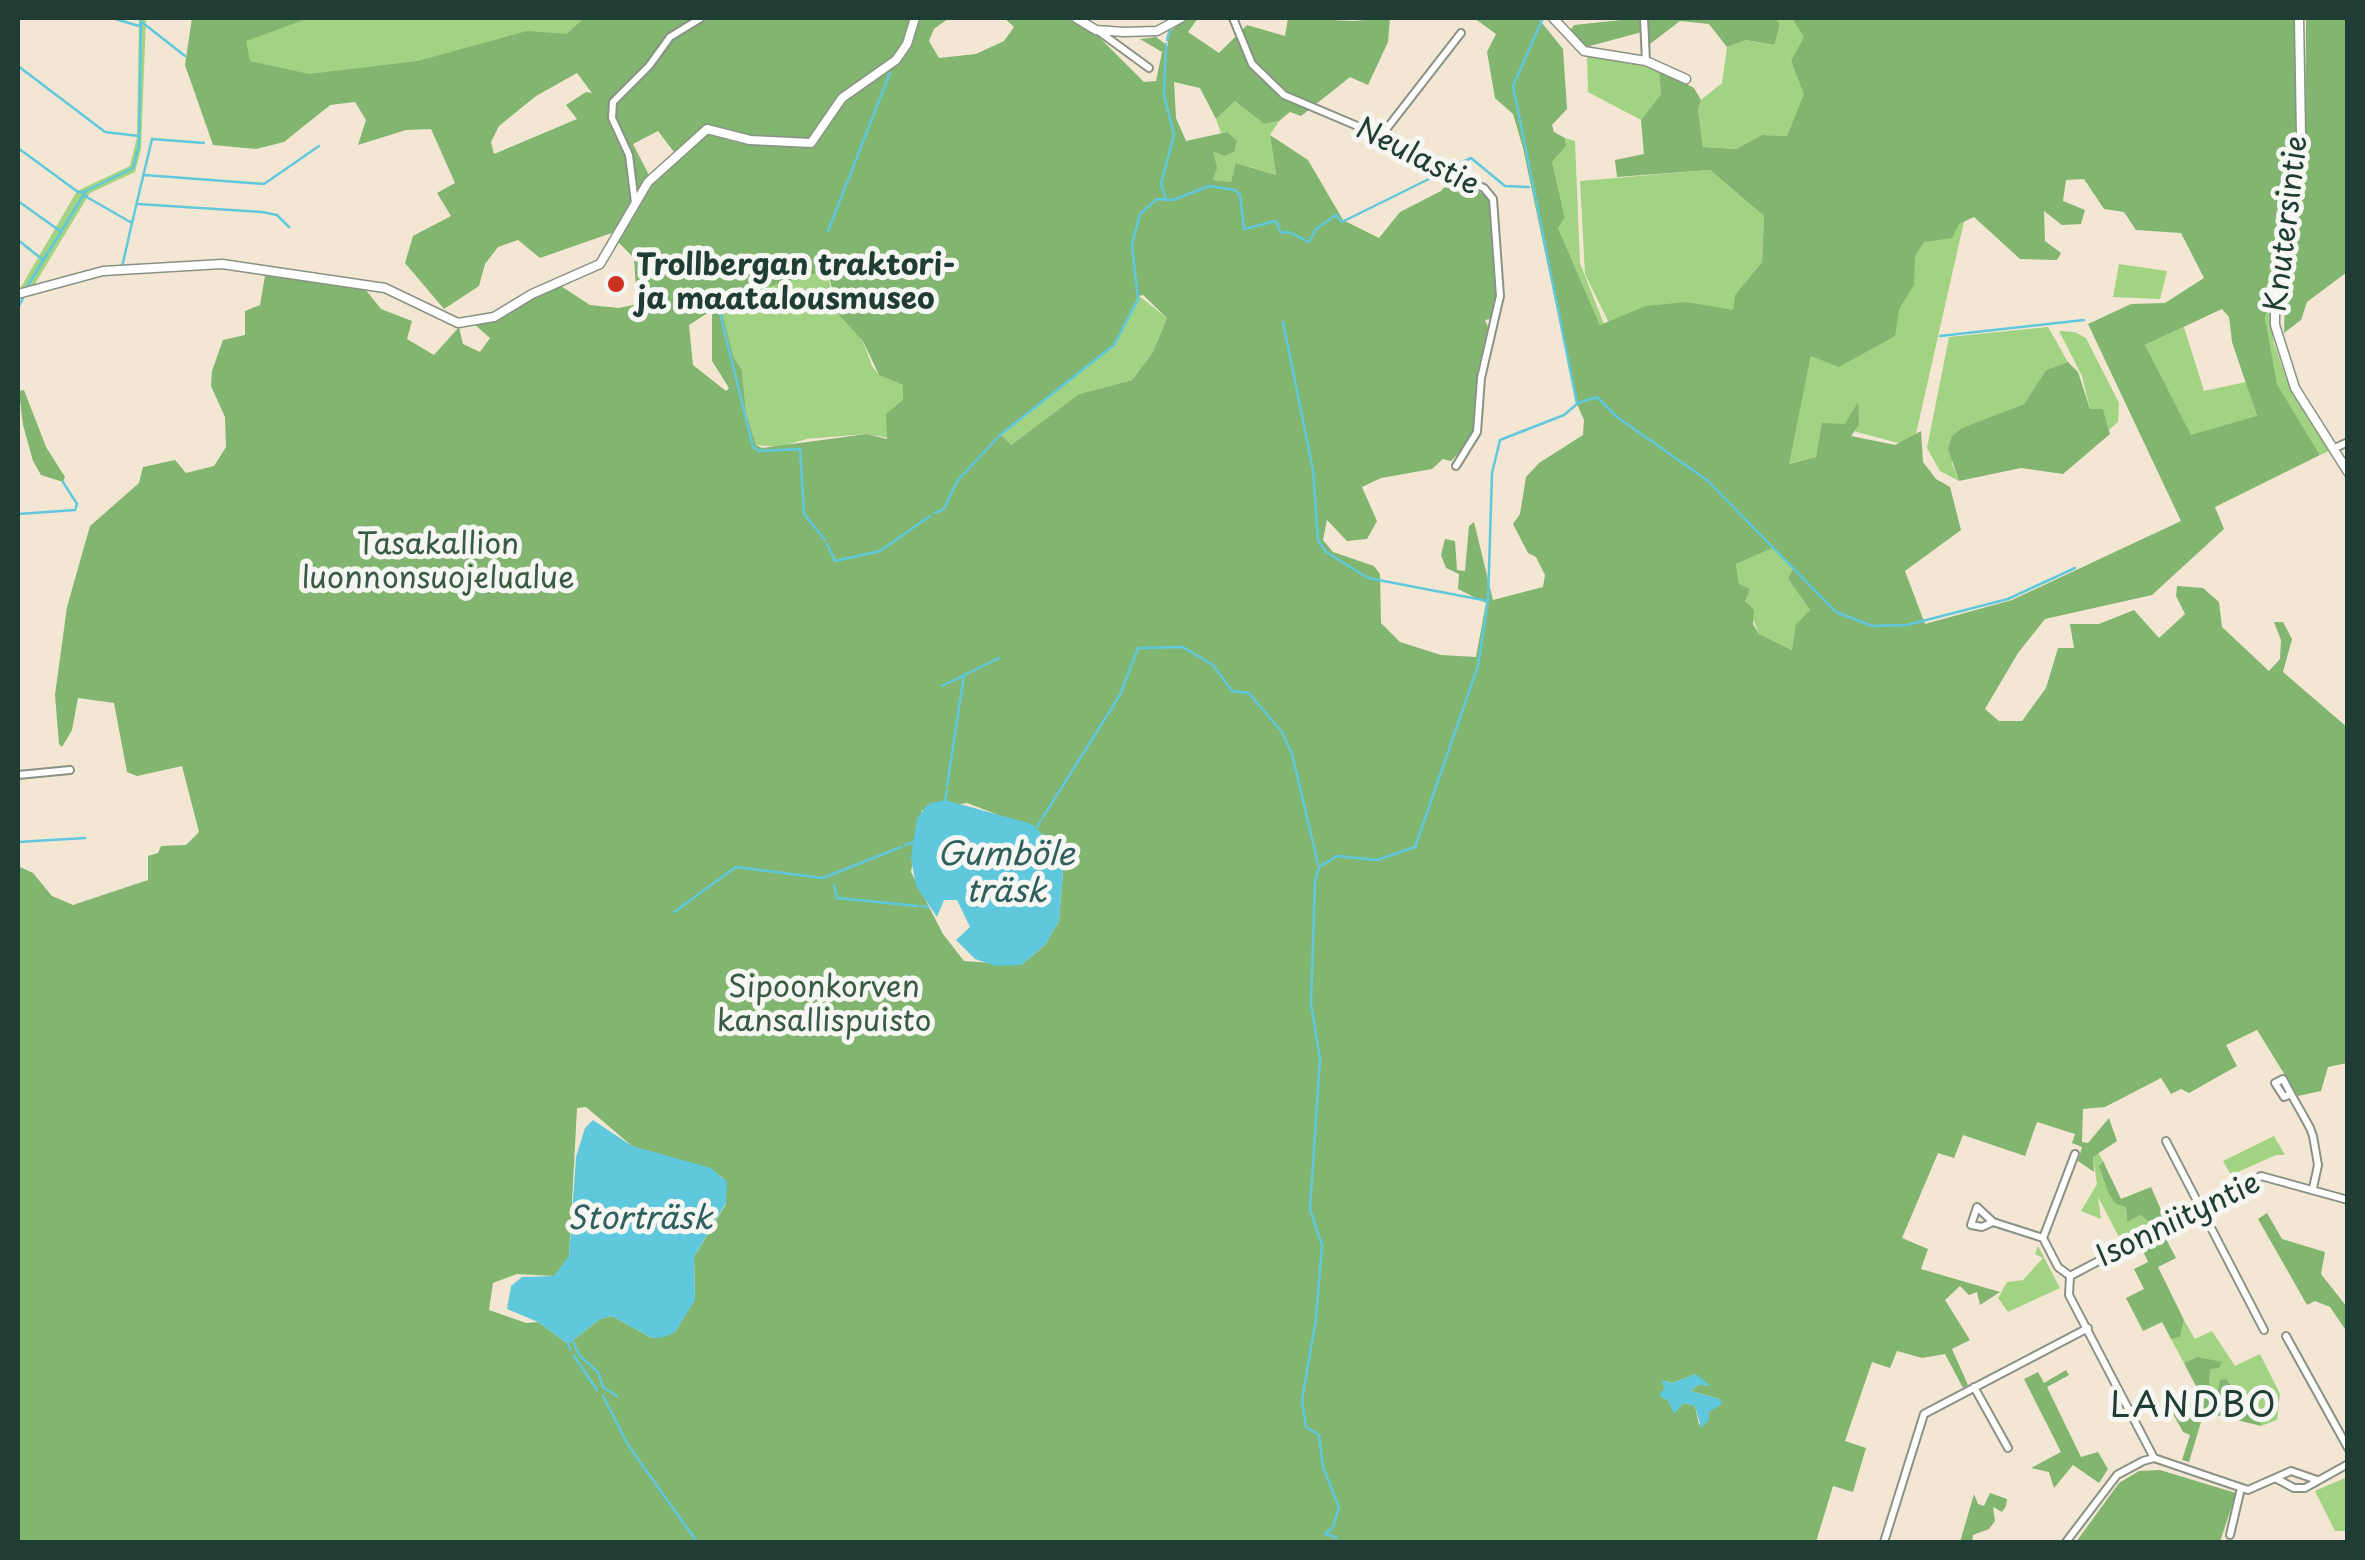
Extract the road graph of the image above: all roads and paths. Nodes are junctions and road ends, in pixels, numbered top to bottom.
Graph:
1 (701, 18) edge
2 (914, 18) edge
3 (1076, 18) edge
4 (1181, 18) edge
5 (1233, 18) edge
6 (1553, 18) edge
7 (1644, 18) edge
8 (2298, 18) edge
9 (1096, 30) junction
10 (1461, 34) dead end
11 (1646, 60) junction
12 (1149, 68) dead end
13 (1686, 80) dead end
14 (1381, 136) junction
15 (635, 204) junction
16 (18, 294) edge
17 (2348, 442) edge
18 (2335, 448) junction
19 (1456, 466) dead end
20 (2348, 472) edge
21 (70, 770) dead end
22 (18, 775) edge
23 (2291, 1094) dead end
24 (2166, 1142) dead end
25 (2075, 1154) dead end
26 (2313, 1188) junction
27 (2348, 1200) edge
28 (2200, 1207) junction
29 (1993, 1222) dead end
30 (2044, 1238) junction
31 (2070, 1276) junction
32 (2088, 1328) junction
33 (2264, 1330) dead end
34 (2286, 1336) dead end
35 (1974, 1387) junction
36 (2008, 1448) dead end
37 (2348, 1448) edge
38 (2154, 1458) junction
39 (2348, 1464) edge
40 (2291, 1471) junction
41 (2277, 1478) junction
42 (2304, 1478) junction
43 (2318, 1480) junction
44 (2286, 1483) junction
45 (2241, 1488) junction
46 (2298, 1489) junction
47 (2230, 1535) dead end
48 (1884, 1542) edge
49 (2066, 1542) edge

1 - 15 street
2 - 15 street
3 - 9 street
4 - 9 street
5 - 14 street, Neulastie
6 - 11 street
7 - 11 street
8 - 18 street, Knutersintie
9 - 12 street
10 - 14 street
11 - 13 street
14 - 19 street, Neulastie
15 - 16 street
17 - 18 street
18 - 20 street, Knutersintie
21 - 22 street
23 - 26 street
24 - 28 street
25 - 30 street
26 - 27 street, Isonniityntie
26 - 28 street, Isonniityntie
28 - 31 street, Isonniityntie
28 - 33 street
29 - 30 street
30 - 31 street
31 - 32 street
32 - 35 street
32 - 38 street
34 - 37 street
35 - 36 street
35 - 48 street
38 - 45 street
38 - 49 street
39 - 43 street
40 - 41 street
40 - 42 street
40 - 44 street
41 - 44 street
41 - 45 street
42 - 43 street
42 - 46 street
43 - 46 street
44 - 46 street
45 - 47 street

